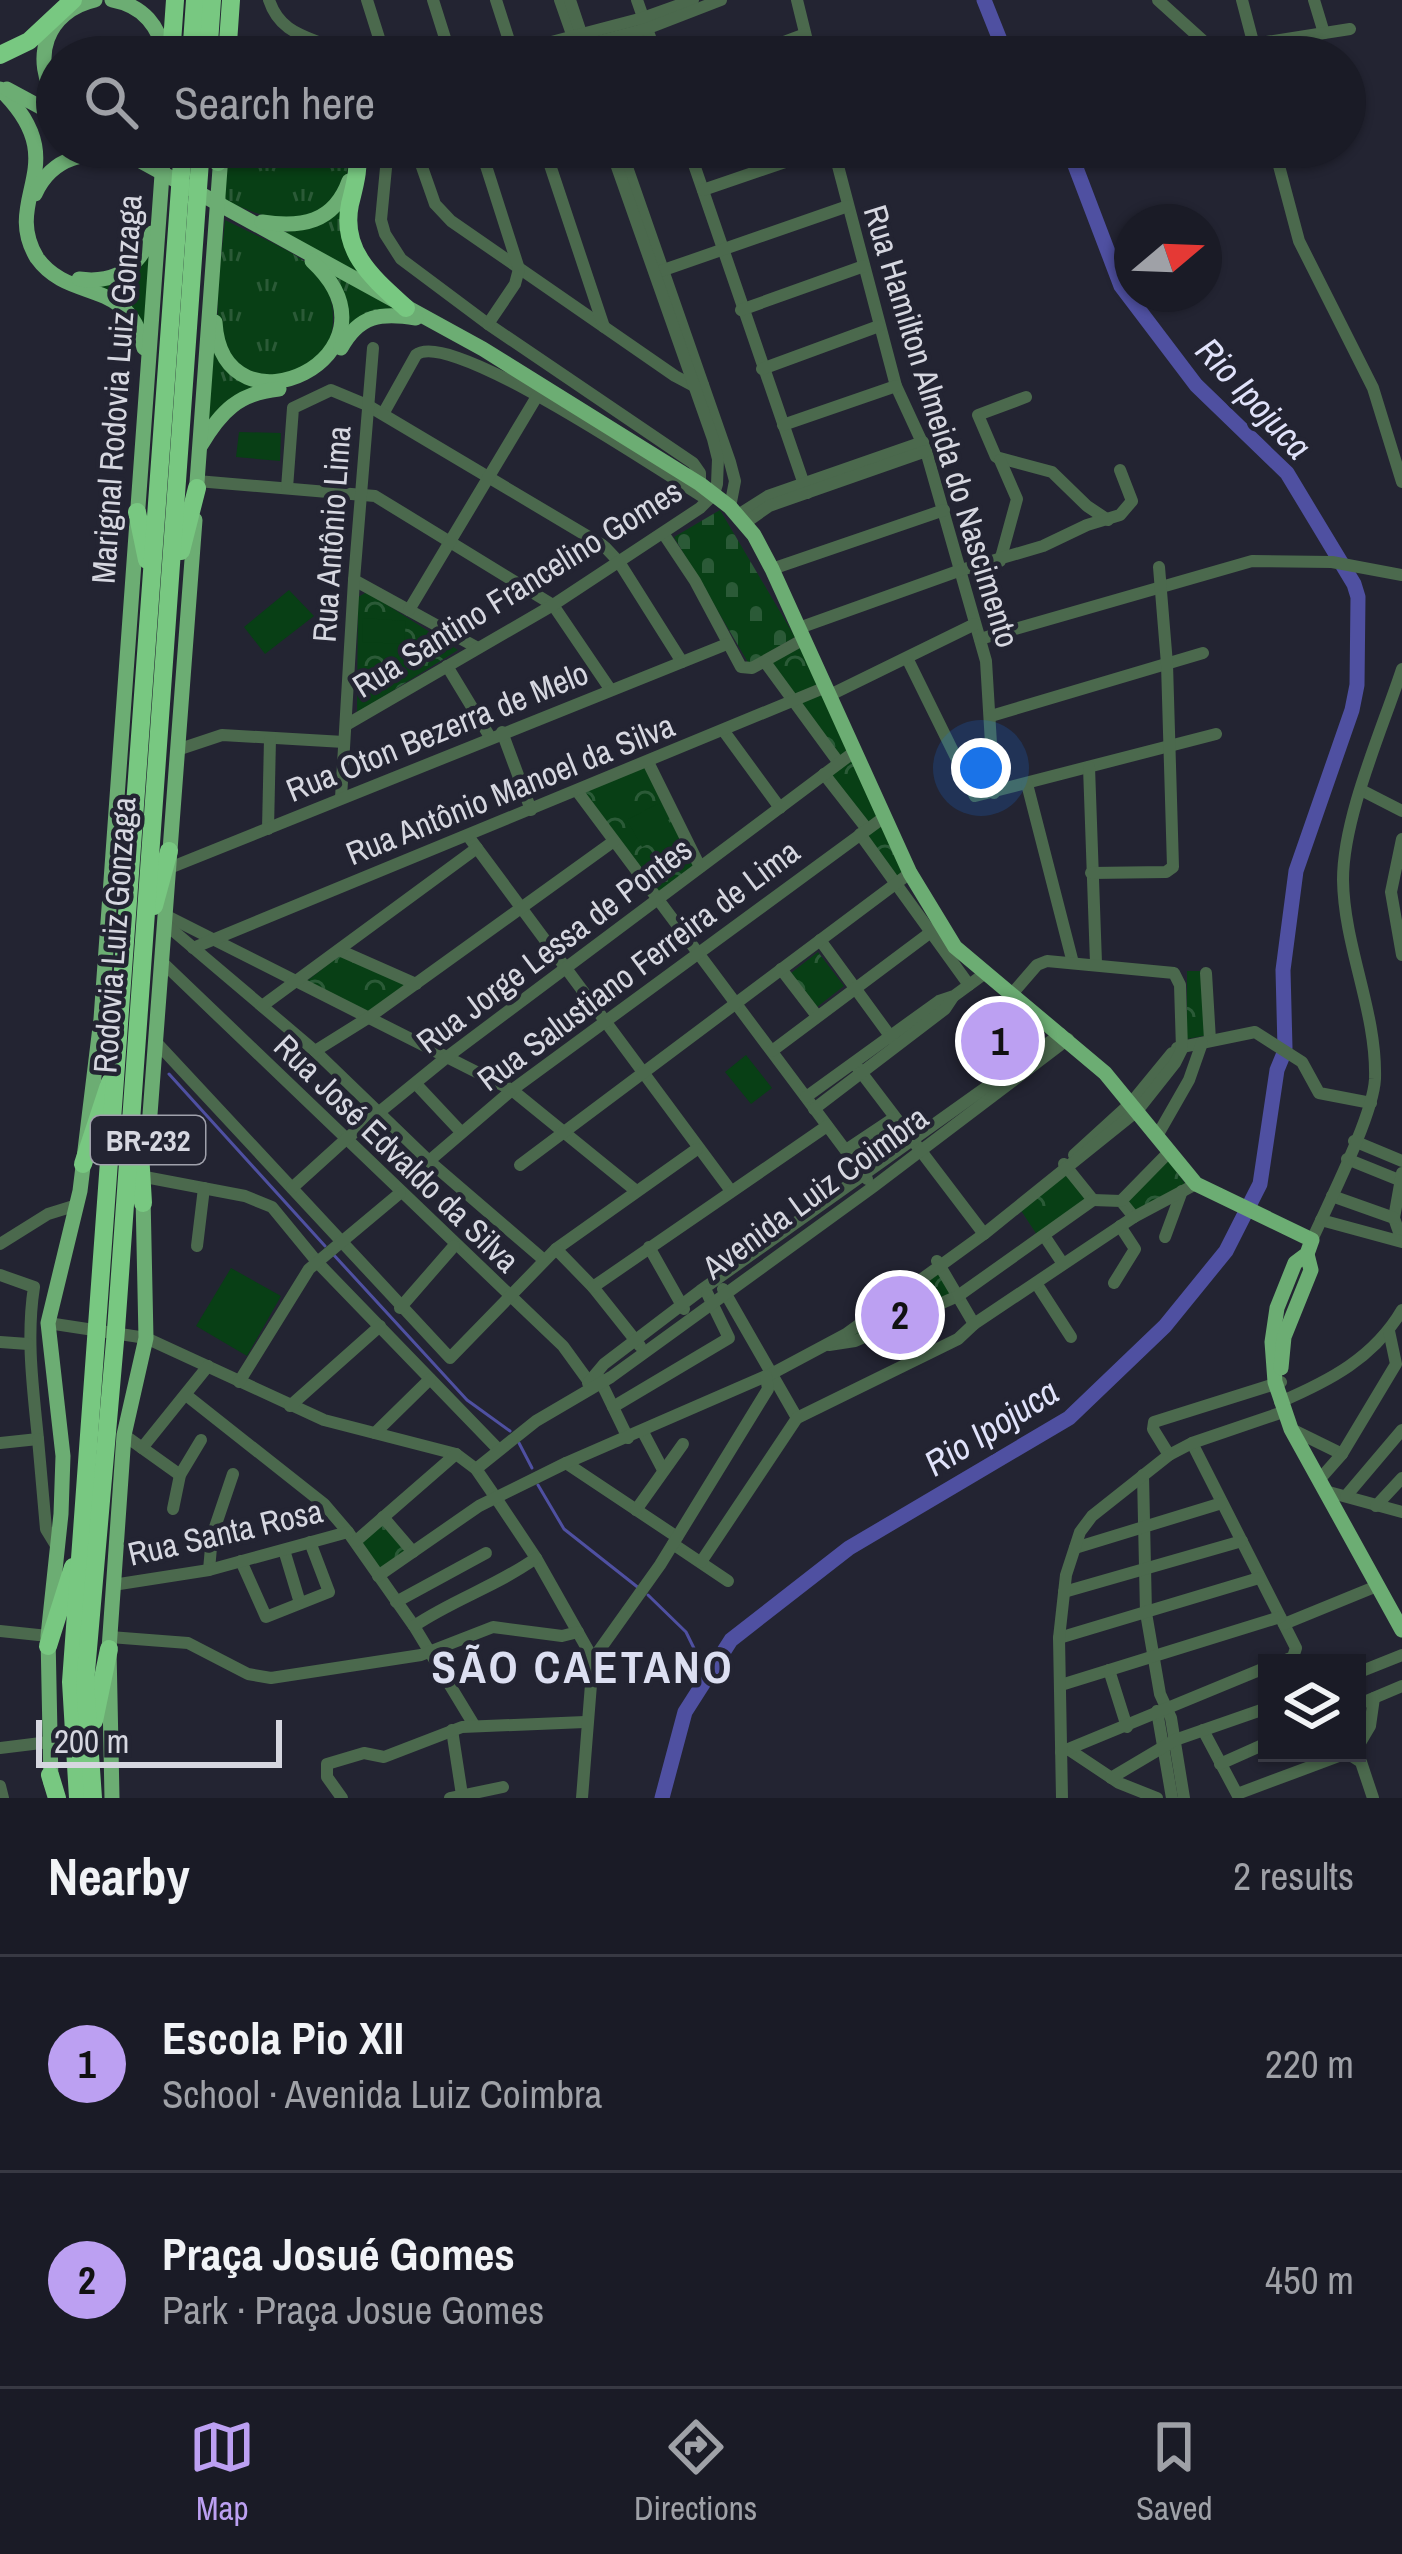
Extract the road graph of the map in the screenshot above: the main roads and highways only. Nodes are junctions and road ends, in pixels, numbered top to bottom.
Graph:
1 (73, 0) edge
2 (95, 0) edge
3 (112, 0) edge
4 (175, 0) edge
5 (195, 0) edge
6 (212, 0) edge
7 (231, 6) edge
8 (49, 36) edge
9 (160, 36) edge
10 (171, 36) edge
11 (192, 36) edge
12 (209, 36) edge
13 (229, 36) edge
14 (239, 36) edge
15 (0, 55) edge
16 (0, 87) edge
17 (36, 105) edge
18 (57, 168) edge
19 (153, 168) edge
20 (162, 168) edge
21 (181, 168) edge
22 (200, 168) edge
23 (220, 168) edge
24 (350, 168) edge
25 (357, 168) edge
26 (159, 212) junction
27 (240, 216) junction
28 (297, 247) junction
29 (214, 256) junction
30 (406, 308) junction
31 (428, 320) junction
32 (148, 374) junction
33 (200, 448) junction
34 (197, 485) junction
35 (137, 512) junction
36 (166, 638) junction
37 (143, 689) junction
38 (168, 860) junction
39 (142, 951) junction
40 (122, 1012) junction
41 (146, 1036) junction
42 (121, 1140) junction
43 (82, 1163) junction
44 (143, 1203) junction
45 (88, 1473) junction
46 (1402, 1630) edge
47 (48, 1641) junction
48 (109, 1643) junction
49 (78, 1683) junction
50 (50, 1775) joint
51 (55, 1798) edge
52 (78, 1798) edge
53 (95, 1798) edge
54 (112, 1798) edge

1 - 15 highway
2 - 8 main road
3 - 9 main road
4 - 10 highway
5 - 11 highway
6 - 12 highway
7 - 13 highway
7 - 14 highway
16 - 17 main road
16 - 32 main road
18 - 26 main road
19 - 27 main road
20 - 26 main road, Marignal Rodovia Luiz Gonzaga / BR-232
21 - 37 highway, Rodovia Luiz Gonzaga / BR-232
22 - 36 highway, Rodovia Luiz Gonzaga / BR-232
23 - 29 main road, BR-232
24 - 27 main road
25 - 30 highway
26 - 32 main road, Marignal Rodovia Luiz Gonzaga / BR-232
27 - 28 main road
28 - 29 main road
28 - 30 main road
29 - 33 main road, BR-232
30 - 31 main road
31 - 33 main road
31 - 46 main road
32 - 35 main road, Marignal Rodovia Luiz Gonzaga / BR-232
33 - 34 main road, BR-232
34 - 36 highway
34 - 38 main road, BR-232
35 - 37 highway
35 - 43 main road, Marignal Rodovia Luiz Gonzaga / BR-232
36 - 39 highway, Rodovia Luiz Gonzaga / BR-232
37 - 40 highway, Rodovia Luiz Gonzaga / BR-232
38 - 39 highway
38 - 41 main road, BR-232
39 - 41 highway, Rodovia Luiz Gonzaga / BR-232
40 - 42 highway, Rodovia Luiz Gonzaga / BR-232
40 - 43 highway
41 - 42 highway, Rodovia Luiz Gonzaga / BR-232
41 - 44 highway
41 - 44 main road, BR-232
42 - 45 highway, Rodovia Luiz Gonzaga / BR-232
42 - 49 highway, Rodovia Luiz Gonzaga / BR-232
43 - 47 main road, BR-232
44 - 48 main road, BR-232
45 - 47 highway
45 - 49 highway, Rodovia Luiz Gonzaga / BR-232
47 - 50 main road, BR-232
48 - 53 highway
48 - 54 main road, BR-232
49 - 52 highway, Rodovia Luiz Gonzaga / BR-232
49 - 53 highway, Rodovia Luiz Gonzaga / BR-232
50 - 51 highway

